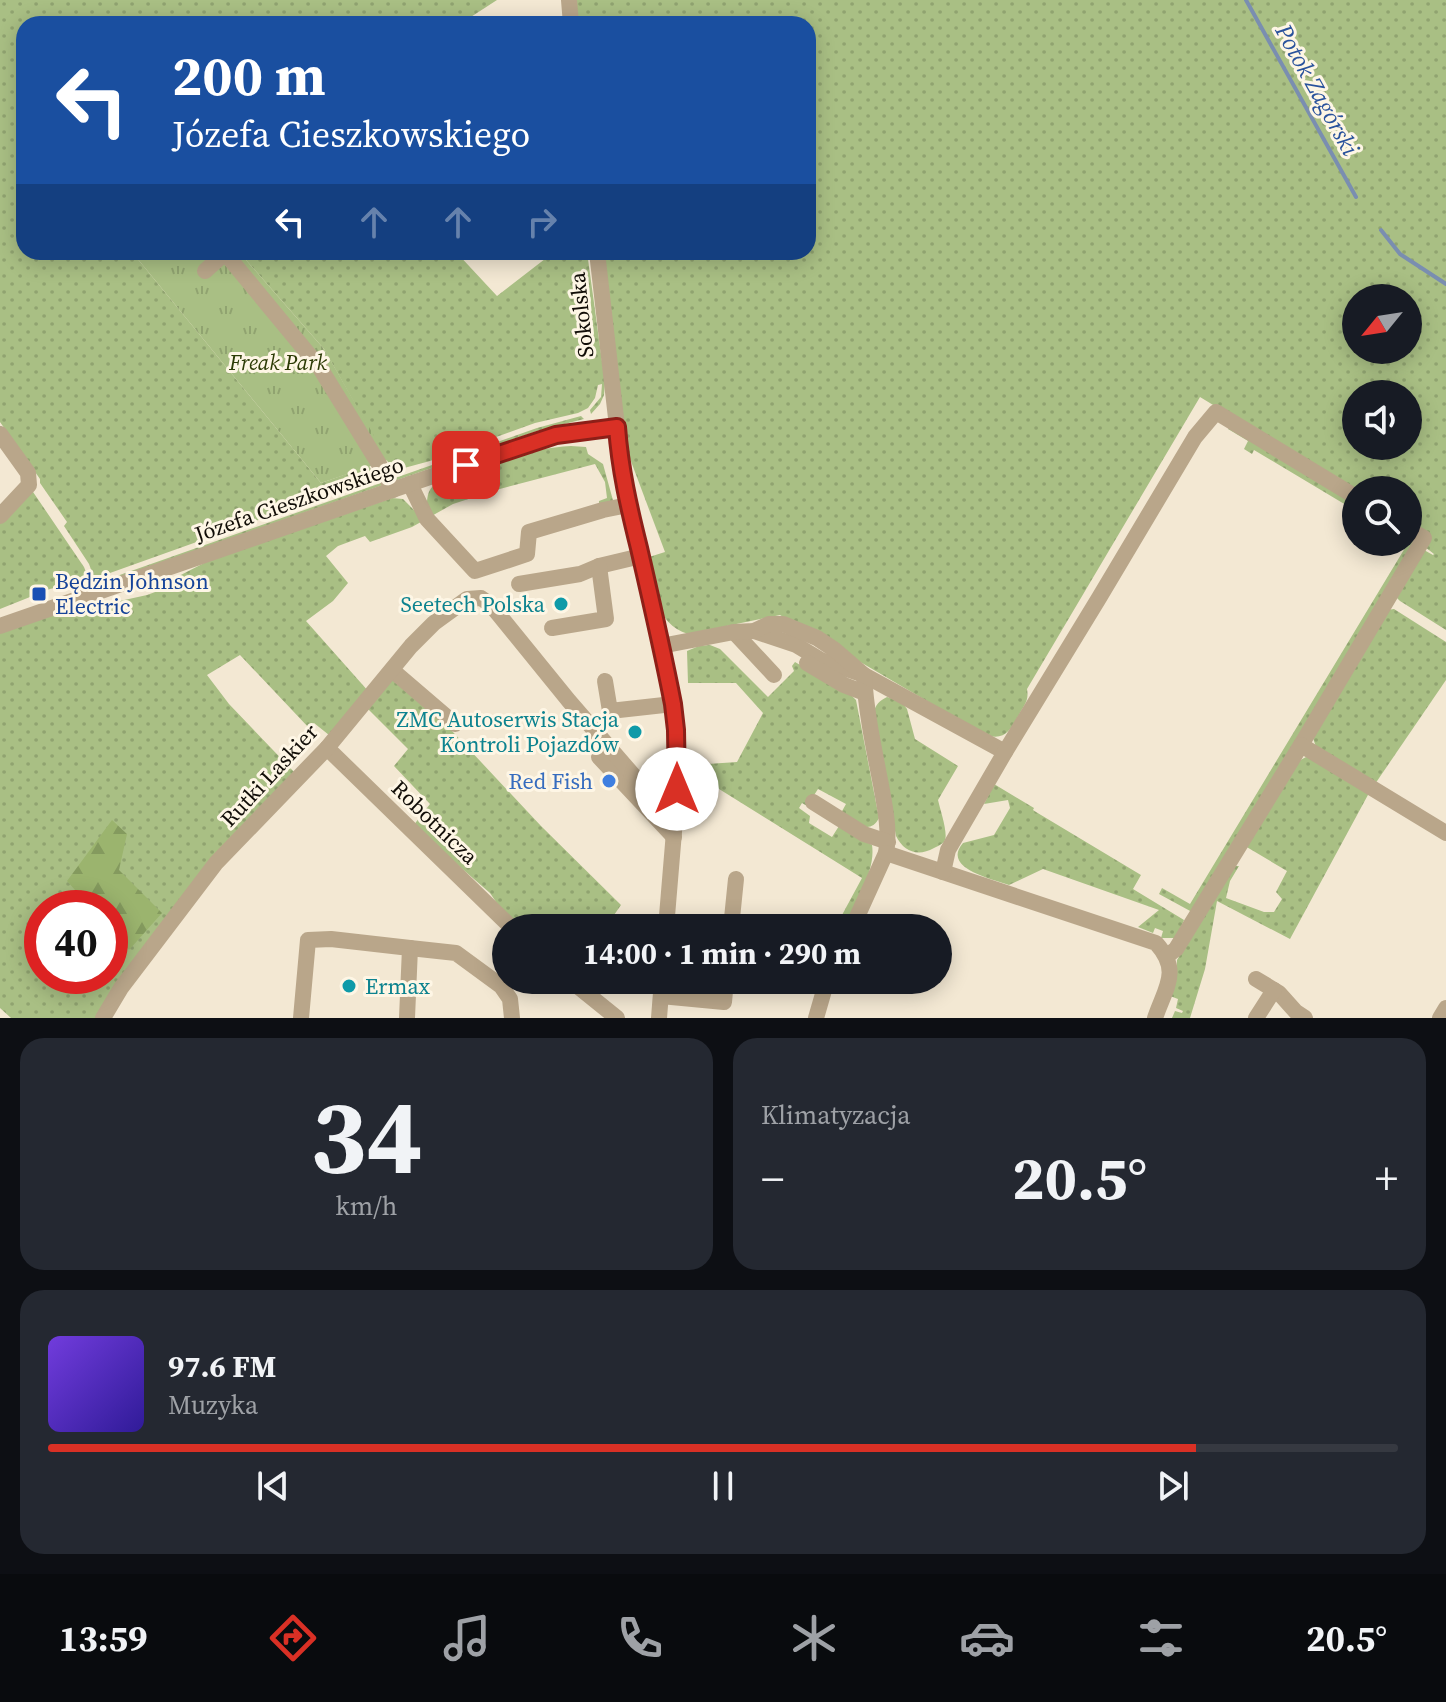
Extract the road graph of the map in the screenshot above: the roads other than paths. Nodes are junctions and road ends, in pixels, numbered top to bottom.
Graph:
1 (217, 260) edge
2 (231, 260) edge
3 (598, 260) edge
4 (205, 271) dead end
5 (617, 427) junction
6 (0, 434) edge
7 (410, 484) junction
8 (1342, 488) edge
9 (393, 490) junction
10 (628, 505) junction
11 (0, 516) edge
12 (641, 556) junction
13 (1413, 556) edge
14 (599, 566) junction
15 (519, 584) dead end
16 (0, 626) edge
17 (552, 628) dead end
18 (754, 631) junction
19 (734, 632) junction
20 (661, 646) junction
21 (392, 670) junction
22 (774, 675) dead end
23 (864, 675) junction
24 (605, 681) dead end
25 (865, 693) junction
26 (673, 704) junction
27 (455, 724) dead end
28 (1301, 745) junction
29 (327, 748) junction
30 (1005, 752) junction
31 (599, 757) dead end
32 (813, 802) dead end
33 (676, 808) junction
34 (1446, 833) edge
35 (674, 837) junction
36 (887, 848) junction
37 (943, 872) junction
38 (736, 879) dead end
39 (498, 914) edge
40 (667, 914) edge
41 (732, 914) edge
42 (858, 914) edge
43 (410, 948) junction
44 (1167, 956) junction
45 (1256, 979) dead end
46 (1274, 990) junction
47 (587, 994) edge
48 (661, 994) edge
49 (679, 994) edge
50 (823, 994) edge
51 (1446, 1008) edge
52 (723, 1010) edge
53 (103, 1018) edge
54 (301, 1018) edge
55 (407, 1018) edge
56 (512, 1018) edge
57 (617, 1018) edge
58 (659, 1018) edge
59 (816, 1018) edge
60 (1155, 1018) edge
61 (1256, 1018) edge
62 (1305, 1018) edge
63 (1440, 1018) edge

1 - 4 street
2 - 9 street
3 - 5 street, Sokolska
5 - 7 street, Józefa Cieszkowskiego
5 - 10 street, Sokolska
6 - 11 street
7 - 9 street, Józefa Cieszkowskiego
7 - 10 street
8 - 30 street
9 - 16 street, Józefa Cieszkowskiego
10 - 12 street, Sokolska
12 - 14 street
12 - 20 street, Sokolska
13 - 28 street
14 - 15 street
14 - 17 street
18 - 19 street
18 - 23 street
18 - 25 street
19 - 20 street
19 - 22 street
20 - 26 street, Sokolska
21 - 27 street
21 - 29 street, Rutki Laskier
21 - 33 street, Rutki Laskier
23 - 25 street
23 - 30 street
24 - 26 street
25 - 36 street
26 - 33 street, Sokolska
28 - 34 street
28 - 44 street
29 - 39 street, Robotnicza
29 - 53 street, Rutki Laskier
30 - 37 street
31 - 35 street
32 - 36 street
33 - 35 street, Sokolska
35 - 40 street, Sokolska
36 - 37 street
36 - 42 street
37 - 44 street
38 - 41 street
43 - 54 street
43 - 55 street
43 - 56 street
44 - 60 street
45 - 46 street
46 - 61 street
46 - 62 street
47 - 57 street
48 - 58 street
49 - 52 street
50 - 59 street
51 - 63 street

